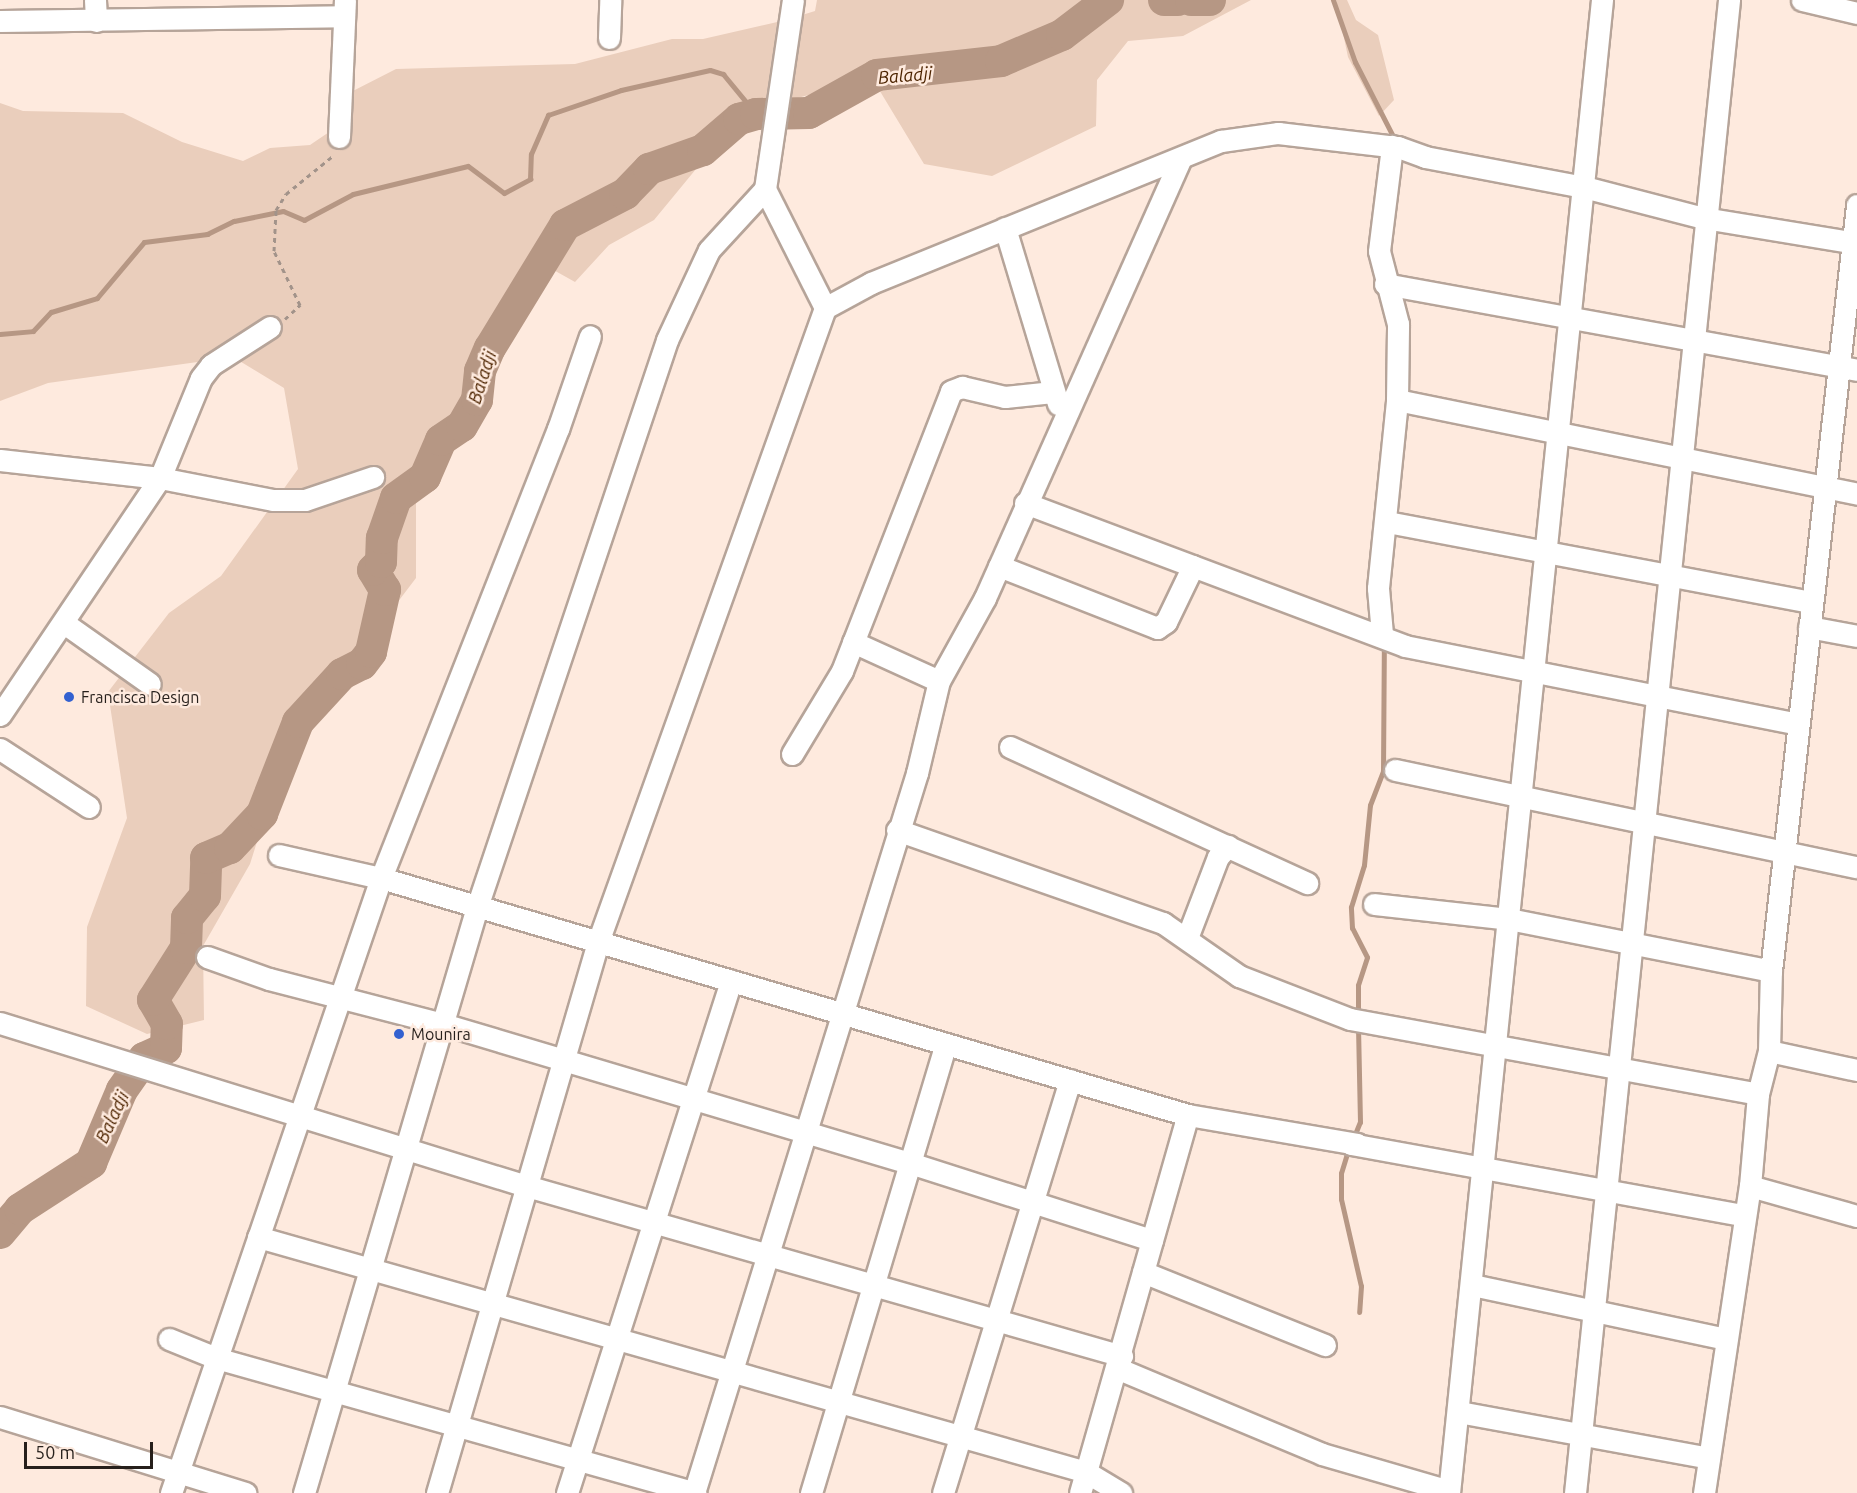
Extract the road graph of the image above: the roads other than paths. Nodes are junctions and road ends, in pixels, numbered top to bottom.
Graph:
1 (610, 0) edge
2 (794, 0) edge
3 (1602, 0) edge
4 (1729, 0) edge
5 (1802, 0) edge
6 (345, 8) edge
7 (96, 10) edge
8 (1857, 13) edge
9 (0, 21) edge
10 (609, 38) dead end
11 (339, 137) road end
12 (1395, 146) junction
13 (1180, 159) junction
14 (1584, 187) junction
15 (765, 189) junction
16 (1857, 205) edge
17 (1704, 218) junction
18 (1005, 228) junction
19 (1855, 243) edge
20 (1385, 284) junction
21 (825, 308) junction
22 (1569, 315) junction
23 (270, 327) road end
24 (590, 336) dead end
25 (1693, 337) junction
26 (1847, 368) edge
27 (1053, 392) junction
28 (1397, 400) junction
29 (1062, 416) junction
30 (1556, 435) junction
31 (1681, 458) junction
32 (0, 460) edge
33 (373, 477) dead end
34 (160, 478) junction
35 (1824, 488) junction
36 (1857, 494) edge
37 (1025, 503) junction
38 (1387, 522) junction
39 (1546, 552) junction
40 (999, 566) junction
41 (1193, 566) junction
42 (1670, 575) junction
43 (1812, 602) junction
44 (64, 623) junction
45 (1809, 627) junction
46 (1382, 634) junction
47 (1857, 636) edge
48 (852, 642) junction
49 (1534, 670) junction
50 (939, 681) junction
51 (150, 684) dead end
52 (1658, 698) junction
53 (0, 715) edge
54 (1798, 724) junction
55 (1010, 747) dead end
56 (0, 749) edge
57 (792, 753) dead end
58 (1395, 770) dead end
59 (1522, 797) junction
60 (89, 807) dead end
61 (1645, 824) junction
62 (897, 830) junction
63 (1228, 846) junction
64 (1783, 853) junction
65 (279, 855) dead end
66 (1857, 867) edge
67 (381, 878) junction
68 (1307, 882) dead end
69 (1374, 904) dead end
70 (477, 907) junction
71 (1509, 919) junction
72 (1187, 938) junction
73 (598, 942) junction
74 (1634, 943) junction
75 (207, 957) dead end
76 (1771, 971) junction
77 (731, 981) junction
78 (340, 998) junction
79 (840, 1013) junction
80 (0, 1023) edge
81 (443, 1024) junction
82 (1495, 1043) junction
83 (946, 1044) junction
84 (1769, 1051) junction
85 (561, 1062) junction
86 (1622, 1065) junction
87 (1857, 1070) edge
88 (1070, 1080) junction
89 (1758, 1094) junction
90 (693, 1102) junction
91 (1188, 1115) junction
92 (299, 1116) junction
93 (803, 1135) junction
94 (408, 1148) junction
95 (910, 1162) junction
96 (1482, 1168) junction
97 (523, 1185) junction
98 (1750, 1186) junction
99 (1609, 1191) junction
100 (1032, 1203) junction
101 (1743, 1215) junction
102 (1857, 1216) edge
103 (654, 1221) junction
104 (258, 1237) junction
105 (1152, 1240) junction
106 (768, 1251) junction
107 (373, 1268) junction
108 (1143, 1272) junction
109 (874, 1284) junction
110 (1472, 1285) junction
111 (489, 1304) junction
112 (1596, 1308) junction
113 (997, 1318) junction
114 (1726, 1338) junction
115 (169, 1339) dead end
116 (617, 1340) junction
117 (1325, 1345) dead end
118 (216, 1358) junction
119 (1120, 1362) junction
120 (731, 1371) junction
121 (337, 1391) junction
122 (837, 1402) junction
123 (1460, 1412) junction
124 (0, 1417) edge
125 (457, 1427) junction
126 (1581, 1434) junction
127 (961, 1436) junction
128 (1709, 1458) junction
129 (577, 1461) junction
130 (1086, 1472) junction
131 (174, 1484) edge
132 (1449, 1492) edge
133 (245, 1493) edge
134 (304, 1493) edge
135 (437, 1493) edge
136 (567, 1493) edge
137 (694, 1493) edge
138 (811, 1493) edge
139 (943, 1493) edge
140 (1080, 1493) edge
141 (1120, 1493) edge
142 (1575, 1493) edge
143 (1704, 1493) edge

1 - 10 street
2 - 15 street
3 - 14 street
4 - 17 street
5 - 8 street
6 - 7 street
6 - 11 street
7 - 9 street
12 - 13 street
12 - 14 street
12 - 20 street
13 - 18 street
13 - 29 street
14 - 17 street
14 - 22 street
15 - 21 street
15 - 70 street
16 - 19 street
17 - 19 street
17 - 25 street
18 - 21 street
18 - 27 street
19 - 26 street
20 - 22 street
20 - 28 street
21 - 73 street
22 - 25 street
22 - 30 street
23 - 34 street
24 - 67 street
25 - 26 street
25 - 31 street
26 - 35 street
27 - 29 street
27 - 48 street
28 - 30 street
28 - 38 street
29 - 37 street
30 - 31 street
30 - 39 street
31 - 35 street
31 - 42 street
32 - 34 street
33 - 34 street
34 - 44 street
35 - 36 street
35 - 43 street
37 - 40 street
37 - 41 street
38 - 39 street
38 - 46 street
39 - 42 street
39 - 49 street
40 - 41 street
40 - 50 street
41 - 46 street
42 - 43 street
42 - 52 street
43 - 45 street
44 - 51 street
44 - 53 street
45 - 47 street
45 - 54 street
46 - 49 street
48 - 50 street
48 - 57 street
49 - 52 street
49 - 59 street
50 - 62 street
52 - 54 street
52 - 61 street
54 - 64 street
55 - 63 street
56 - 60 street
58 - 59 street
59 - 61 street
59 - 71 street
61 - 64 street
61 - 74 street
62 - 72 street
62 - 79 street
63 - 68 street
63 - 72 street
64 - 66 street
64 - 76 street
65 - 67 street
67 - 70 street
67 - 78 street
69 - 71 street
70 - 73 street
70 - 81 street
71 - 74 street
71 - 82 street
72 - 82 street
73 - 77 street
73 - 85 street
74 - 76 street
74 - 86 street
75 - 78 street
76 - 84 street
77 - 79 street
77 - 90 street
78 - 81 street
78 - 92 street
79 - 83 street
79 - 93 street
80 - 92 street
81 - 85 street
81 - 94 street
82 - 86 street
82 - 96 street
83 - 88 street
83 - 95 street
84 - 87 street
84 - 89 street
85 - 90 street
85 - 97 street
86 - 89 street
86 - 99 street
88 - 91 street
88 - 100 street
89 - 98 street
90 - 93 street
90 - 103 street
91 - 96 street
91 - 105 street
92 - 94 street
92 - 104 street
93 - 95 street
93 - 106 street
94 - 97 street
94 - 107 street
95 - 100 street
95 - 109 street
96 - 99 street
96 - 110 street
97 - 103 street
97 - 111 street
98 - 101 street
98 - 102 street
99 - 101 street
99 - 112 street
100 - 105 street
100 - 113 street
101 - 114 street
103 - 106 street
103 - 116 street
104 - 107 street
104 - 118 street
105 - 108 street
106 - 109 street
106 - 120 street
107 - 111 street
107 - 121 street
108 - 117 street
108 - 119 street
109 - 113 street
109 - 122 street
110 - 112 street
110 - 123 street
111 - 116 street
111 - 125 street
112 - 114 street
112 - 126 street
113 - 119 street
113 - 127 street
114 - 128 street
115 - 118 street
116 - 120 street
116 - 129 street
118 - 121 street
118 - 131 street
119 - 130 street
119 - 132 street
120 - 122 street
120 - 137 street
121 - 125 street
121 - 134 street
122 - 127 street
122 - 138 street
123 - 126 street
123 - 132 street
124 - 131 street
125 - 129 street
125 - 135 street
126 - 128 street
126 - 142 street
127 - 130 street
127 - 139 street
128 - 143 street
129 - 136 street
129 - 137 street
130 - 140 street
130 - 141 street
131 - 133 street

